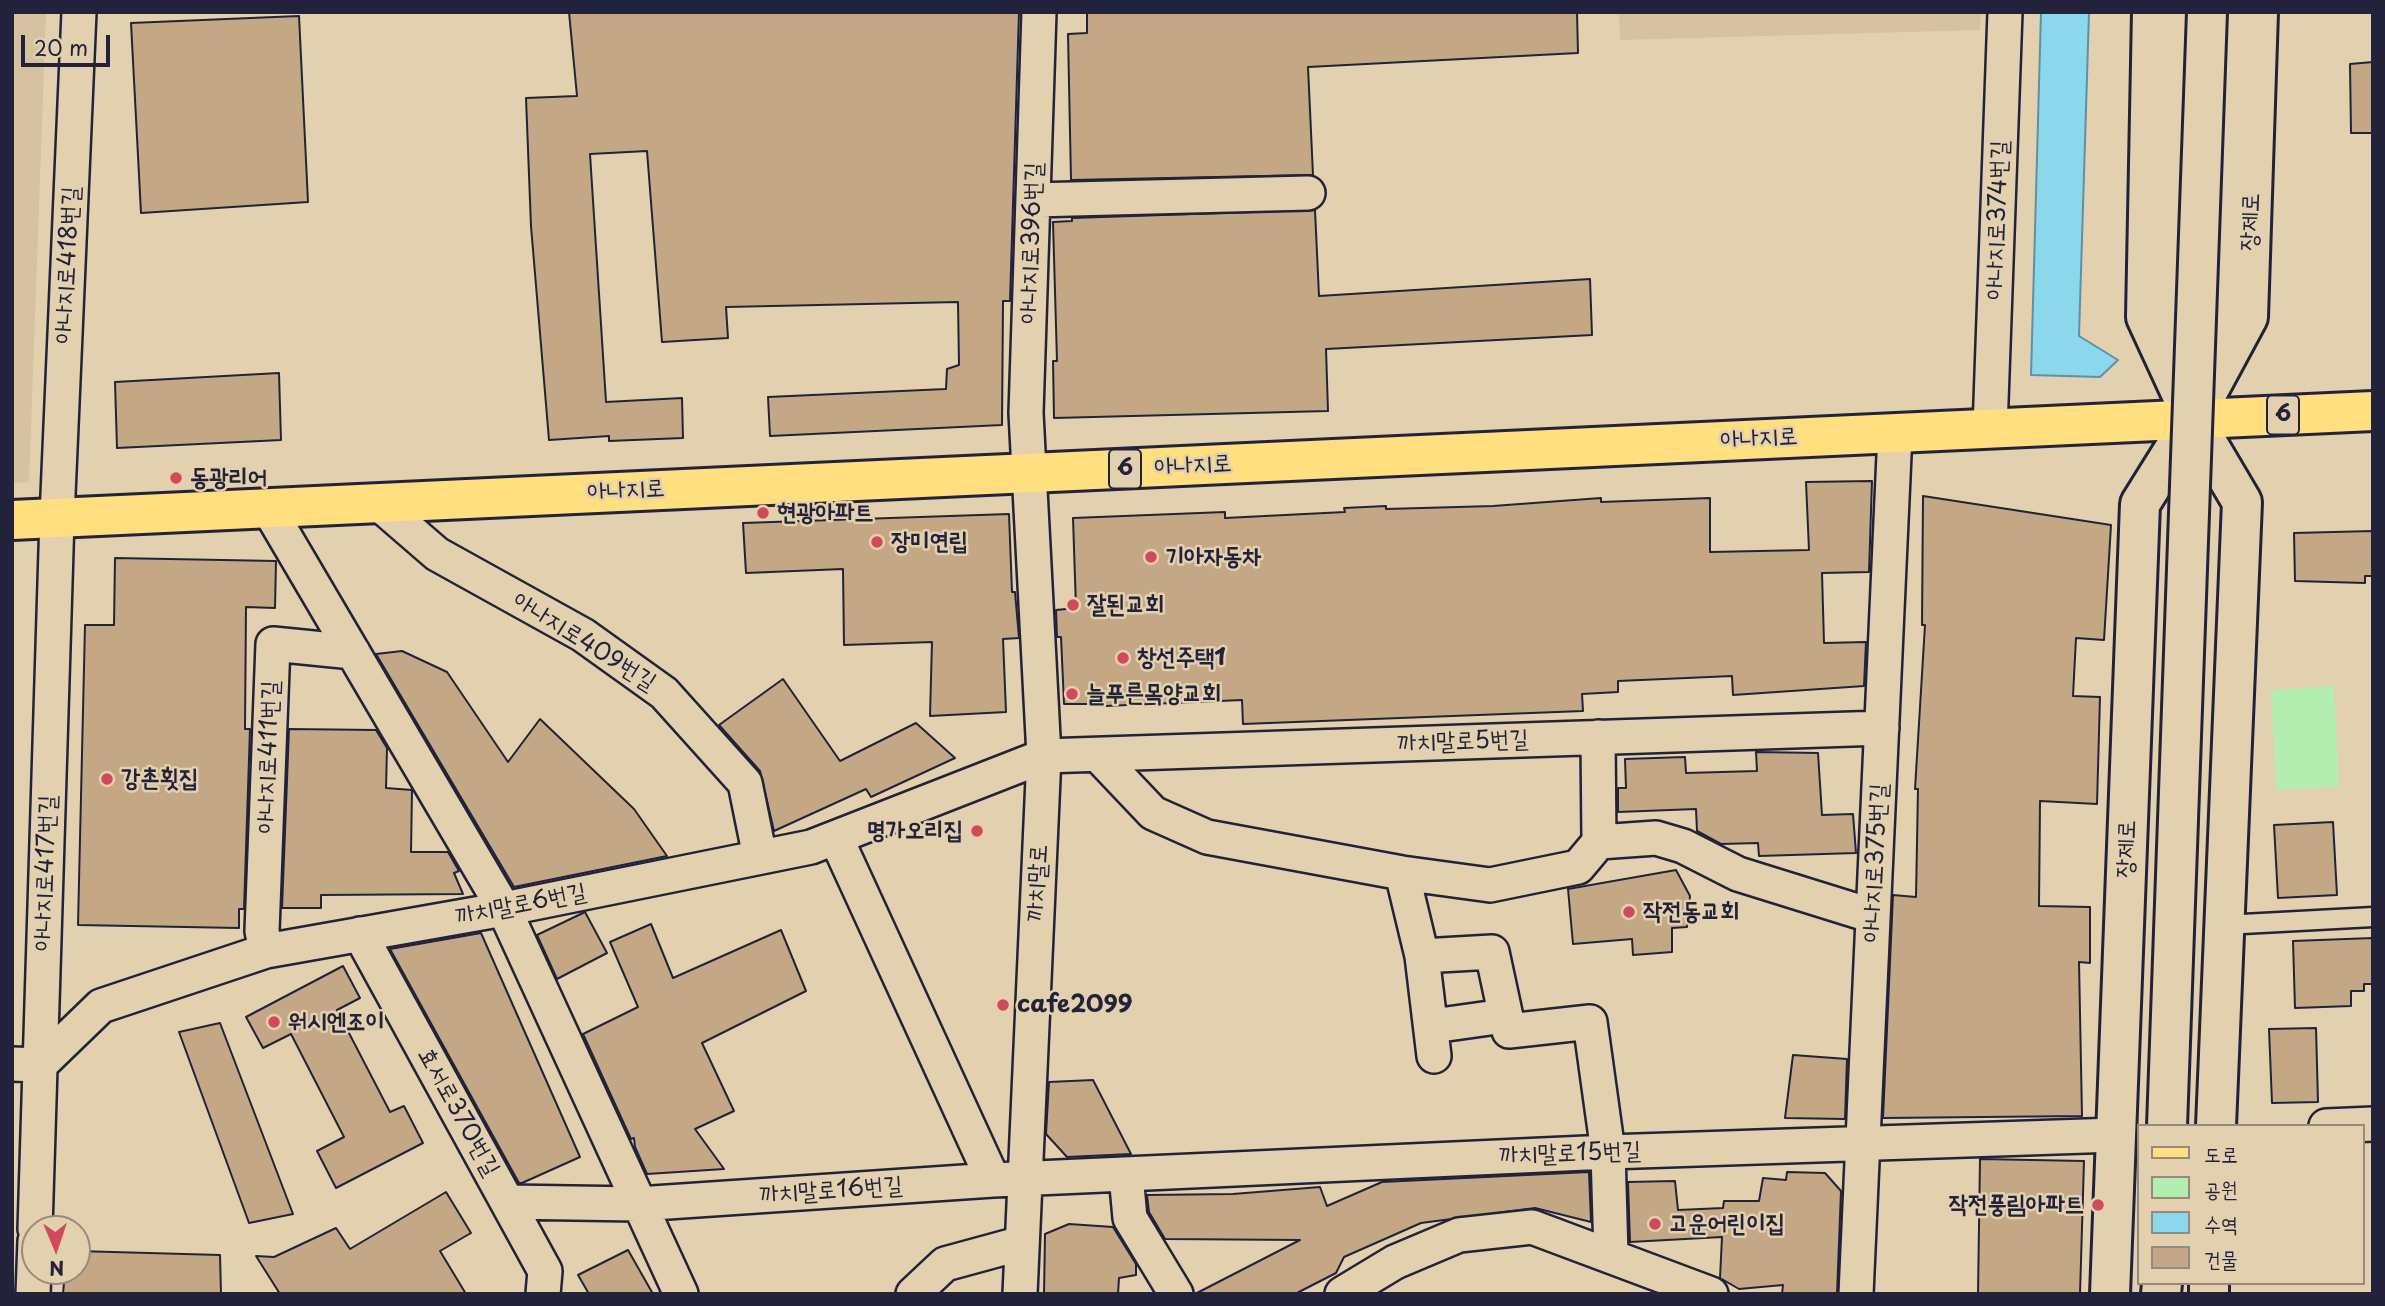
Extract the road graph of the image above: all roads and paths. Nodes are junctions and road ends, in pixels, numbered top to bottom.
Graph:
1 (79, 12) edge
2 (1039, 12) edge
3 (2005, 12) edge
4 (2152, 12) edge
5 (2180, 12) edge
6 (2207, 12) edge
7 (2231, 12) edge
8 (2258, 12) edge
9 (1308, 193) dead end
10 (1033, 200) junction
11 (2373, 411) edge
12 (2193, 419) junction
13 (1990, 429) junction
14 (1895, 433) junction
15 (1031, 473) junction
16 (378, 503) junction
17 (268, 508) junction
18 (57, 518) junction
19 (12, 520) edge
20 (353, 652) junction
21 (1882, 728) junction
22 (1598, 737) junction
23 (1098, 755) junction
24 (1044, 756) junction
25 (836, 838) junction
26 (1599, 842) junction
27 (760, 857) junction
28 (1402, 873) junction
29 (504, 909) junction
30 (1873, 916) junction
31 (2373, 917) edge
32 (2224, 925) junction
33 (360, 934) junction
34 (265, 951) junction
35 (1422, 956) junction
36 (1504, 1016) junction
37 (26, 1065) edge
38 (2167, 1124) edge
39 (2216, 1124) edge
40 (2116, 1135) junction
41 (1863, 1146) junction
42 (1608, 1152) junction
43 (1126, 1175) junction
44 (1009, 1179) junction
45 (507, 1202) junction
46 (638, 1204) junction
47 (34, 1215) edge
48 (1022, 1243) junction
49 (1611, 1254) junction
50 (543, 1294) edge
51 (681, 1294) edge
52 (914, 1294) edge
53 (1020, 1294) edge
54 (1176, 1294) edge
55 (1342, 1294) edge
56 (1711, 1294) edge
57 (1856, 1294) edge
58 (2110, 1294) edge

1 - 18 street, 아나지로418번길
2 - 10 street, 아나지로396번길
3 - 13 street, 아나지로374번길
4 - 12 main road
5 - 12 street
6 - 38 main road, 장제로, bridge
7 - 12 street
8 - 12 main road, 장제로
9 - 10 street
10 - 15 street, 아나지로396번길
11 - 12 main road, 아나지로 / 6
12 - 13 main road, 아나지로 / 6
12 - 32 main road
12 - 40 main road, 장제로
13 - 14 main road, 아나지로 / 6
14 - 15 main road, 아나지로 / 6
14 - 21 street, 아나지로375번길
15 - 16 main road, 아나지로 / 6
15 - 24 street, 까치말로
16 - 17 main road, 아나지로 / 6
16 - 27 street, 아나지로409번길
17 - 18 main road, 아나지로 / 6
17 - 20 street
18 - 19 main road, 아나지로 / 6
18 - 37 street, 아나지로417번길
20 - 29 street
20 - 34 street, 아나지로411번길
21 - 22 street, 까치말로5번길
21 - 30 street, 아나지로375번길
22 - 23 street, 까치말로5번길
22 - 26 street
23 - 24 street, 까치말로5번길
23 - 28 street
24 - 25 street, 까치말로6번길
24 - 44 street, 까치말로
25 - 27 street, 까치말로6번길
25 - 44 street
26 - 28 street
26 - 30 street
27 - 29 street, 까치말로6번길
28 - 35 street
29 - 33 street, 까치말로6번길
29 - 46 street
30 - 41 street, 아나지로375번길
31 - 32 lane
32 - 39 main road
33 - 34 street, 까치말로6번길
33 - 45 street, 효서로370번길
34 - 37 street, 까치말로6번길
35 - 36 street
35 - 36 street
36 - 42 street
37 - 47 street, 아나지로417번길
40 - 41 street, 까치말로15번길
40 - 58 main road, 장제로
41 - 42 street, 까치말로15번길
41 - 57 street, 아나지로375번길
42 - 43 street, 까치말로15번길
42 - 49 street
43 - 44 street, 까치말로15번길
43 - 54 street
44 - 46 street, 까치말로16번길
44 - 48 street, 까치말로
45 - 46 street, 까치말로16번길
45 - 50 street, 효서로370번길
46 - 51 street
48 - 52 street
48 - 53 street, 까치말로
49 - 55 street
49 - 56 street

